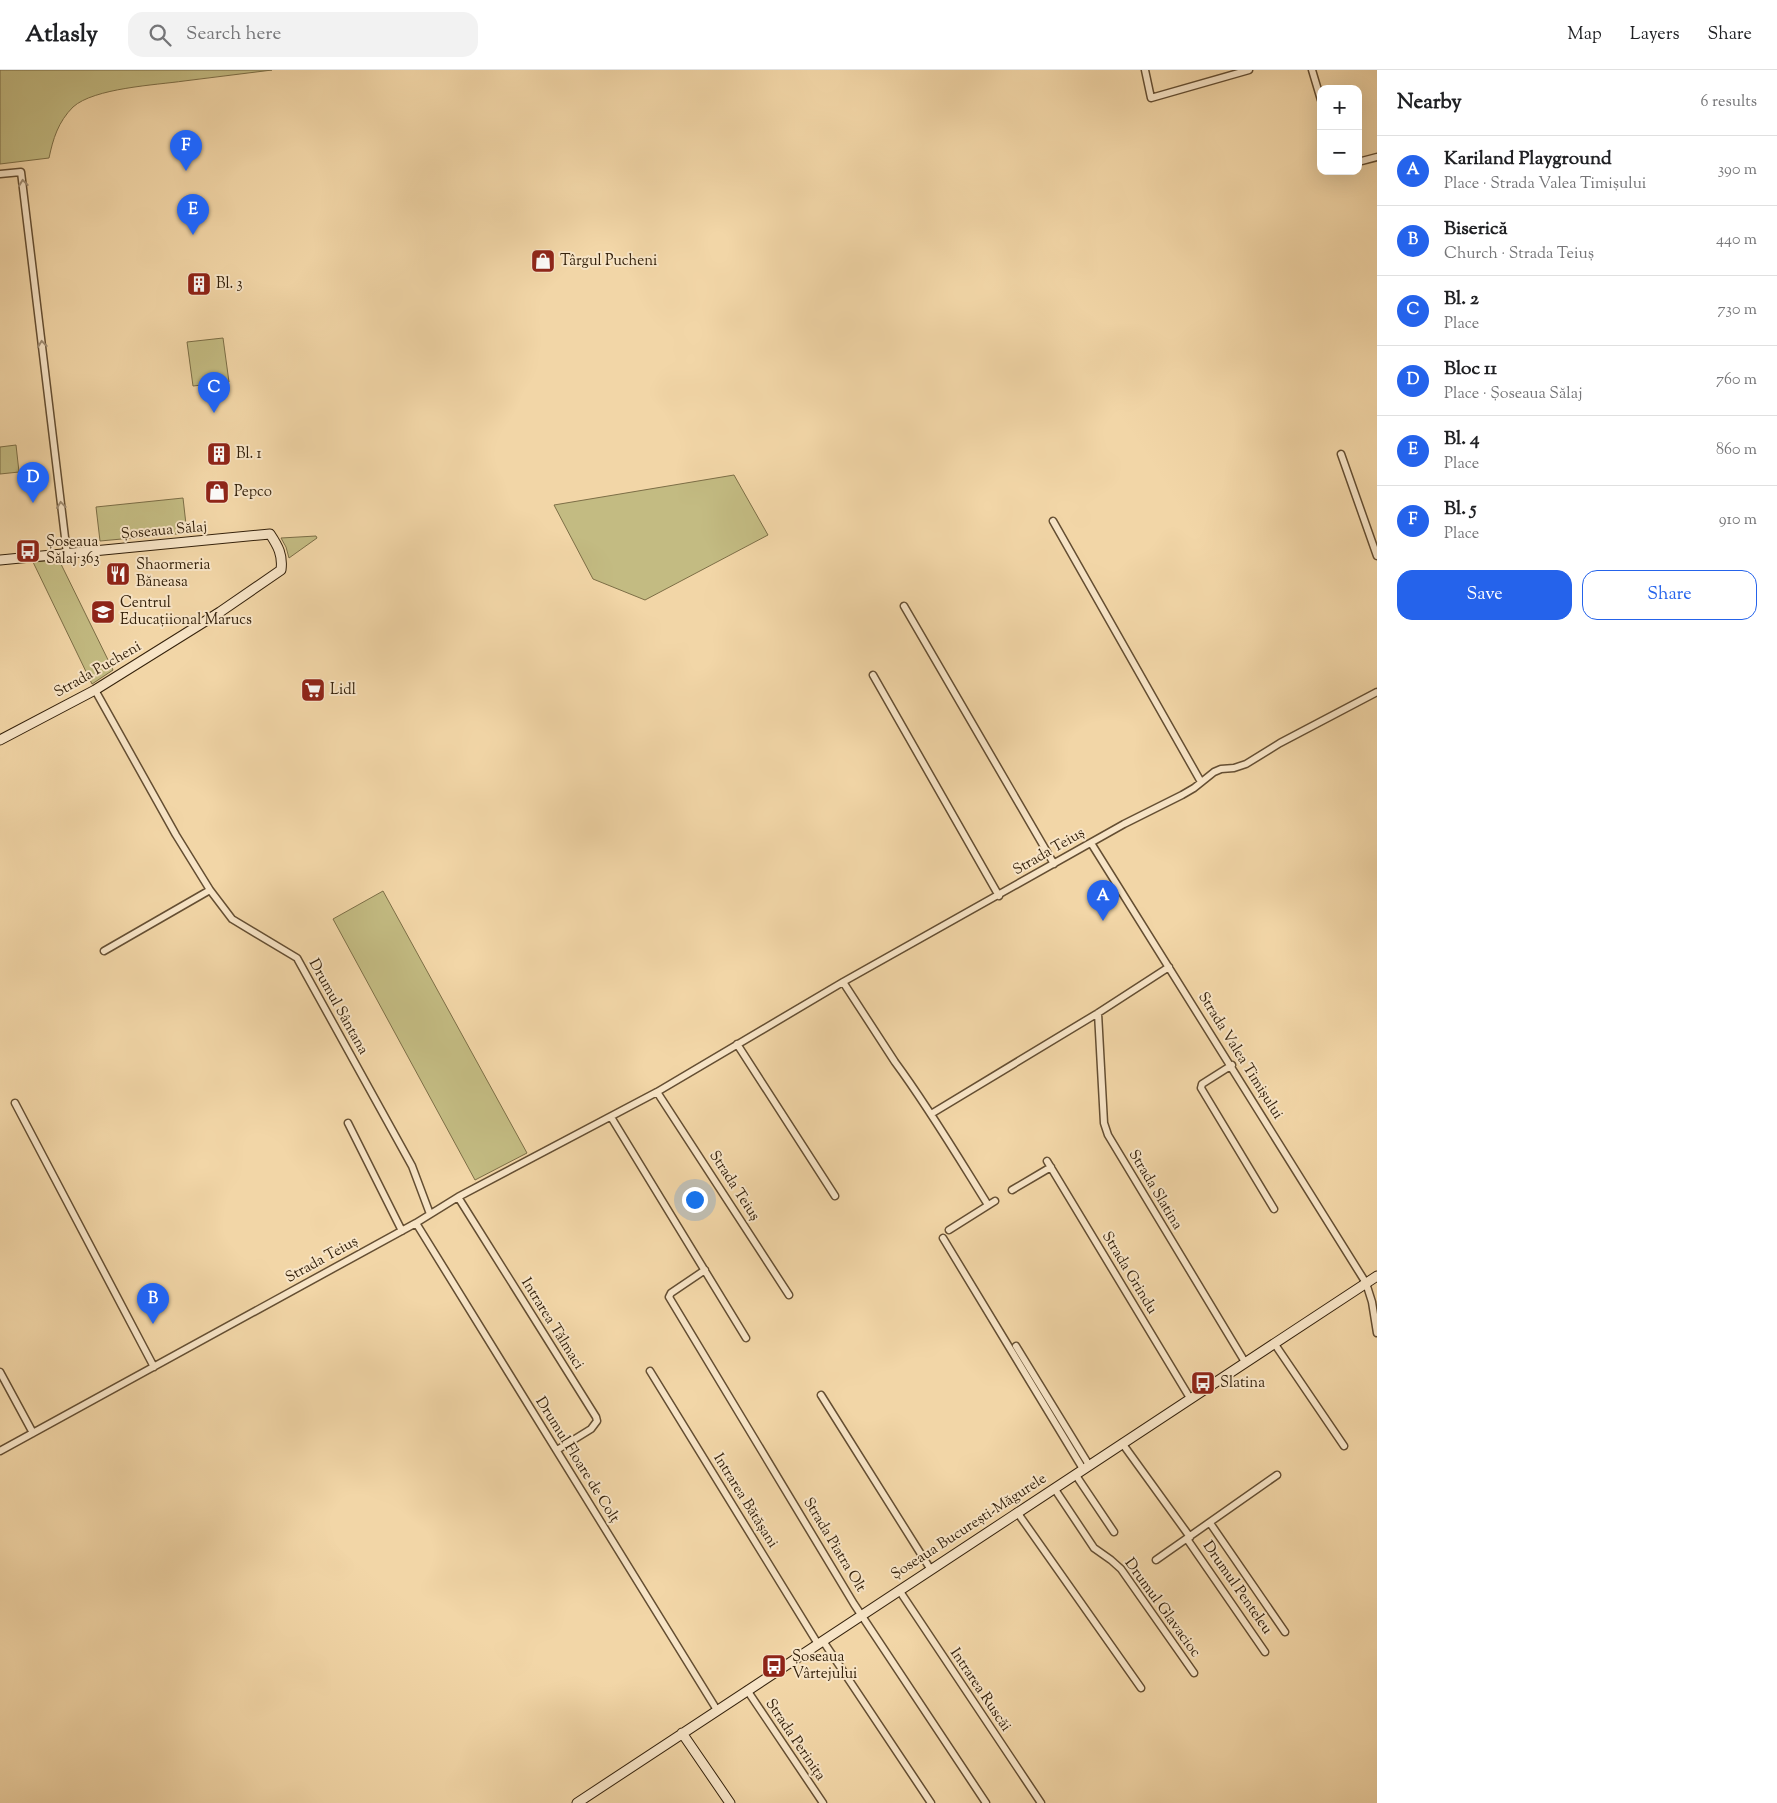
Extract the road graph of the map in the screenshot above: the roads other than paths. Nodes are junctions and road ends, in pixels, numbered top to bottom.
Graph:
1 (1145, 70) edge
2 (1249, 70) edge
3 (1312, 70) edge
4 (1317, 87) edge
5 (1377, 157) edge
6 (1362, 161) edge
7 (0, 174) edge
8 (1341, 454) dead end
9 (1053, 521) dead end
10 (67, 554) junction
11 (1377, 556) edge
12 (0, 560) edge
13 (281, 570) joint
14 (904, 606) dead end
15 (873, 675) dead end
16 (95, 690) junction
17 (1377, 692) edge
18 (0, 740) edge
19 (1201, 782) junction
20 (1091, 843) junction
21 (1054, 864) junction
22 (210, 890) junction
23 (999, 896) junction
24 (104, 951) dead end
25 (1169, 967) junction
26 (843, 982) junction
27 (1098, 1012) junction
28 (737, 1044) junction
29 (1232, 1065) junction
30 (657, 1092) junction
31 (15, 1103) dead end
32 (931, 1114) junction
33 (611, 1117) junction
34 (348, 1123) dead end
35 (1012, 1190) dead end
36 (835, 1196) dead end
37 (458, 1197) junction
38 (995, 1201) dead end
39 (988, 1206) junction
40 (1274, 1210) dead end
41 (430, 1214) junction
42 (416, 1223) junction
43 (949, 1230) dead end
44 (402, 1231) junction
45 (943, 1238) dead end
46 (705, 1270) junction
47 (1377, 1276) edge
48 (1366, 1283) junction
49 (789, 1295) dead end
50 (1377, 1332) edge
51 (746, 1338) dead end
52 (1274, 1343) junction
53 (1016, 1346) dead end
54 (1244, 1362) junction
55 (154, 1367) junction
56 (650, 1370) dead end
57 (0, 1372) edge
58 (820, 1394) dead end
59 (1190, 1398) junction
60 (33, 1433) junction
61 (1122, 1443) junction
62 (1344, 1446) dead end
63 (557, 1450) junction
64 (0, 1451) edge
65 (1086, 1467) junction
66 (1075, 1474) junction
67 (1277, 1475) dead end
68 (1054, 1488) junction
69 (1017, 1512) junction
70 (1210, 1523) junction
71 (1114, 1532) dead end
72 (1189, 1538) junction
73 (1156, 1560) dead end
74 (930, 1570) junction
75 (899, 1590) junction
76 (861, 1615) junction
77 (1285, 1632) dead end
78 (821, 1642) junction
79 (1265, 1652) dead end
80 (1194, 1674) dead end
81 (1141, 1688) dead end
82 (747, 1690) junction
83 (717, 1710) junction
84 (682, 1733) junction
85 (577, 1803) edge
86 (730, 1803) edge
87 (823, 1803) edge
88 (931, 1803) edge
89 (986, 1803) edge
90 (1041, 1803) edge

1 - 2 street
3 - 4 street
5 - 6 street
10 -> 7 street
8 - 11 street
9 - 19 street
10 - 12 main road, Șoseaua Sălaj
10 - 13 main road, Șoseaua Sălaj
13 - 16 main road, Strada Pucheni
14 - 21 street
15 - 23 street
16 - 18 main road, Strada Pucheni
16 - 22 street, Drumul Sântana
17 - 19 street, Strada Teiuș
19 - 20 street, Strada Teiuș
20 - 21 street, Strada Teiuș
20 - 25 street, Strada Valea Timișului
21 - 23 street, Strada Teiuș
22 - 24 street
22 - 41 street, Drumul Sântana
23 - 26 street, Strada Teiuș
25 - 27 street
25 - 29 street, Strada Valea Timișului
26 - 28 street, Strada Teiuș
26 - 32 street
27 - 32 street
27 - 54 street, Strada Slatina
28 - 30 street, Strada Teiuș
28 - 36 street
29 - 40 street
29 - 48 street, Strada Valea Timișului
30 - 33 street, Strada Teiuș
30 - 49 street, Strada Teiuș
31 - 55 street
32 - 39 street
33 - 37 street, Strada Teiuș
33 - 46 street
34 - 44 street
35 - 59 street, Strada Grindu
37 - 41 street, Strada Teiuș
37 - 63 street, Intrarea Tălmaci
38 - 39 street
39 - 43 street
41 - 42 street, Strada Teiuș
42 - 44 street, Strada Teiuș
42 - 63 street, Drumul Floare de Colț
44 - 55 street, Strada Teiuș
45 - 65 street
46 - 51 street
46 - 76 street, Strada Piatra Olt
47 - 48 main road, Șoseaua București-Măgurele
48 - 50 street, Strada Valea Timișului
48 - 52 main road, Șoseaua București-Măgurele
52 - 54 main road, Șoseaua București-Măgurele
52 - 62 street
53 - 65 street
54 - 59 main road, Șoseaua București-Măgurele
55 - 60 street, Strada Teiuș
56 - 78 street, Intrarea Bătășani
57 - 60 street
58 - 74 street
59 - 61 main road, Șoseaua București-Măgurele
60 - 64 street, Strada Teiuș
61 - 65 main road, Șoseaua București-Măgurele
61 - 72 street
63 - 83 street, Drumul Floare de Colț
65 - 66 main road, Șoseaua București-Măgurele
66 - 68 main road, Șoseaua București-Măgurele
66 - 71 street
67 - 70 street, Drumul Penteleu
68 - 69 main road, Șoseaua București-Măgurele
68 - 80 street, Drumul Glavacioc
69 - 74 main road, Șoseaua București-Măgurele
69 - 81 street
70 - 72 street, Drumul Penteleu
70 - 77 street, Drumul Penteleu
72 - 73 street, Drumul Penteleu
72 - 79 street, Drumul Penteleu
74 - 75 main road, Șoseaua București-Măgurele
75 - 76 main road, Șoseaua București-Măgurele
75 - 90 street, Intrarea Ruscăi
76 - 78 main road, Șoseaua București-Măgurele
76 - 89 street, Strada Piatra Olt
78 - 82 main road, Șoseaua București-Măgurele
78 - 88 street, Intrarea Bătășani
82 - 83 main road, Șoseaua București-Măgurele
82 - 87 street, Strada Perinița
83 - 84 main road, Șoseaua București-Măgurele
84 - 85 main road, Șoseaua București-Măgurele
84 - 86 main road

